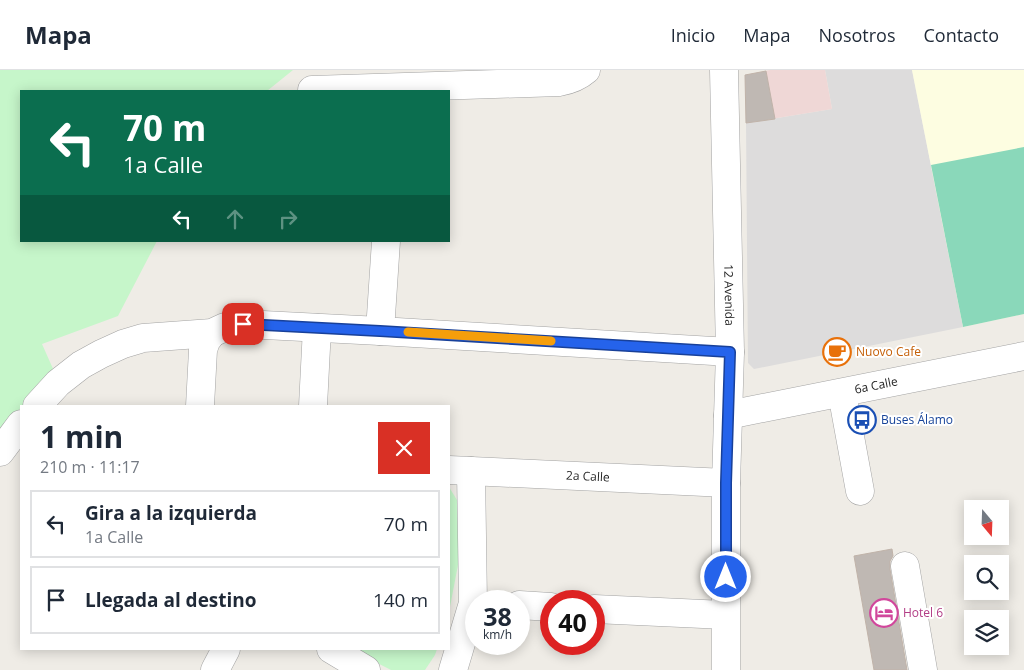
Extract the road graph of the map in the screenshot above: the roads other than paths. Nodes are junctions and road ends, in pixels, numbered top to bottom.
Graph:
1 (586, 70) edge
2 (724, 70) edge
3 (312, 90) dead end
4 (386, 242) edge
5 (317, 328) junction
6 (380, 331) junction
7 (212, 333) junction
8 (1024, 341) edge
9 (730, 352) junction
10 (1024, 356) edge
11 (925, 368) junction
12 (842, 393) junction
13 (38, 405) edge
14 (200, 405) edge
15 (313, 405) edge
16 (728, 407) junction
17 (20, 425) edge
18 (0, 452) edge
19 (460, 470) edge
20 (726, 483) junction
21 (860, 490) dead end
22 (905, 566) dead end
23 (473, 590) edge
24 (605, 610) edge
25 (726, 615) junction
26 (465, 632) edge
27 (225, 650) edge
28 (332, 650) edge
29 (215, 670) edge
30 (366, 670) edge
31 (453, 670) edge
32 (726, 670) edge
33 (923, 670) edge

1 - 3 street
2 - 9 street, 12 Avenida
4 - 6 street
5 - 6 street
5 - 7 street
5 - 15 street
6 - 9 street
7 - 13 street
7 - 14 street
8 - 11 street, 6a Calle
9 - 16 street, 12 Avenida
10 - 11 street, 6a Calle
11 - 12 street, 6a Calle
11 - 16 street, 6a Calle
12 - 16 street, 6a Calle
12 - 21 street
16 - 20 street, 12 Avenida
17 - 18 street
19 - 20 street, 2a Calle
19 - 23 street
20 - 25 street, 12 Avenida
22 - 33 street
24 - 25 street
25 - 32 street, 12 Avenida
26 - 31 street
27 - 29 street
28 - 30 street

